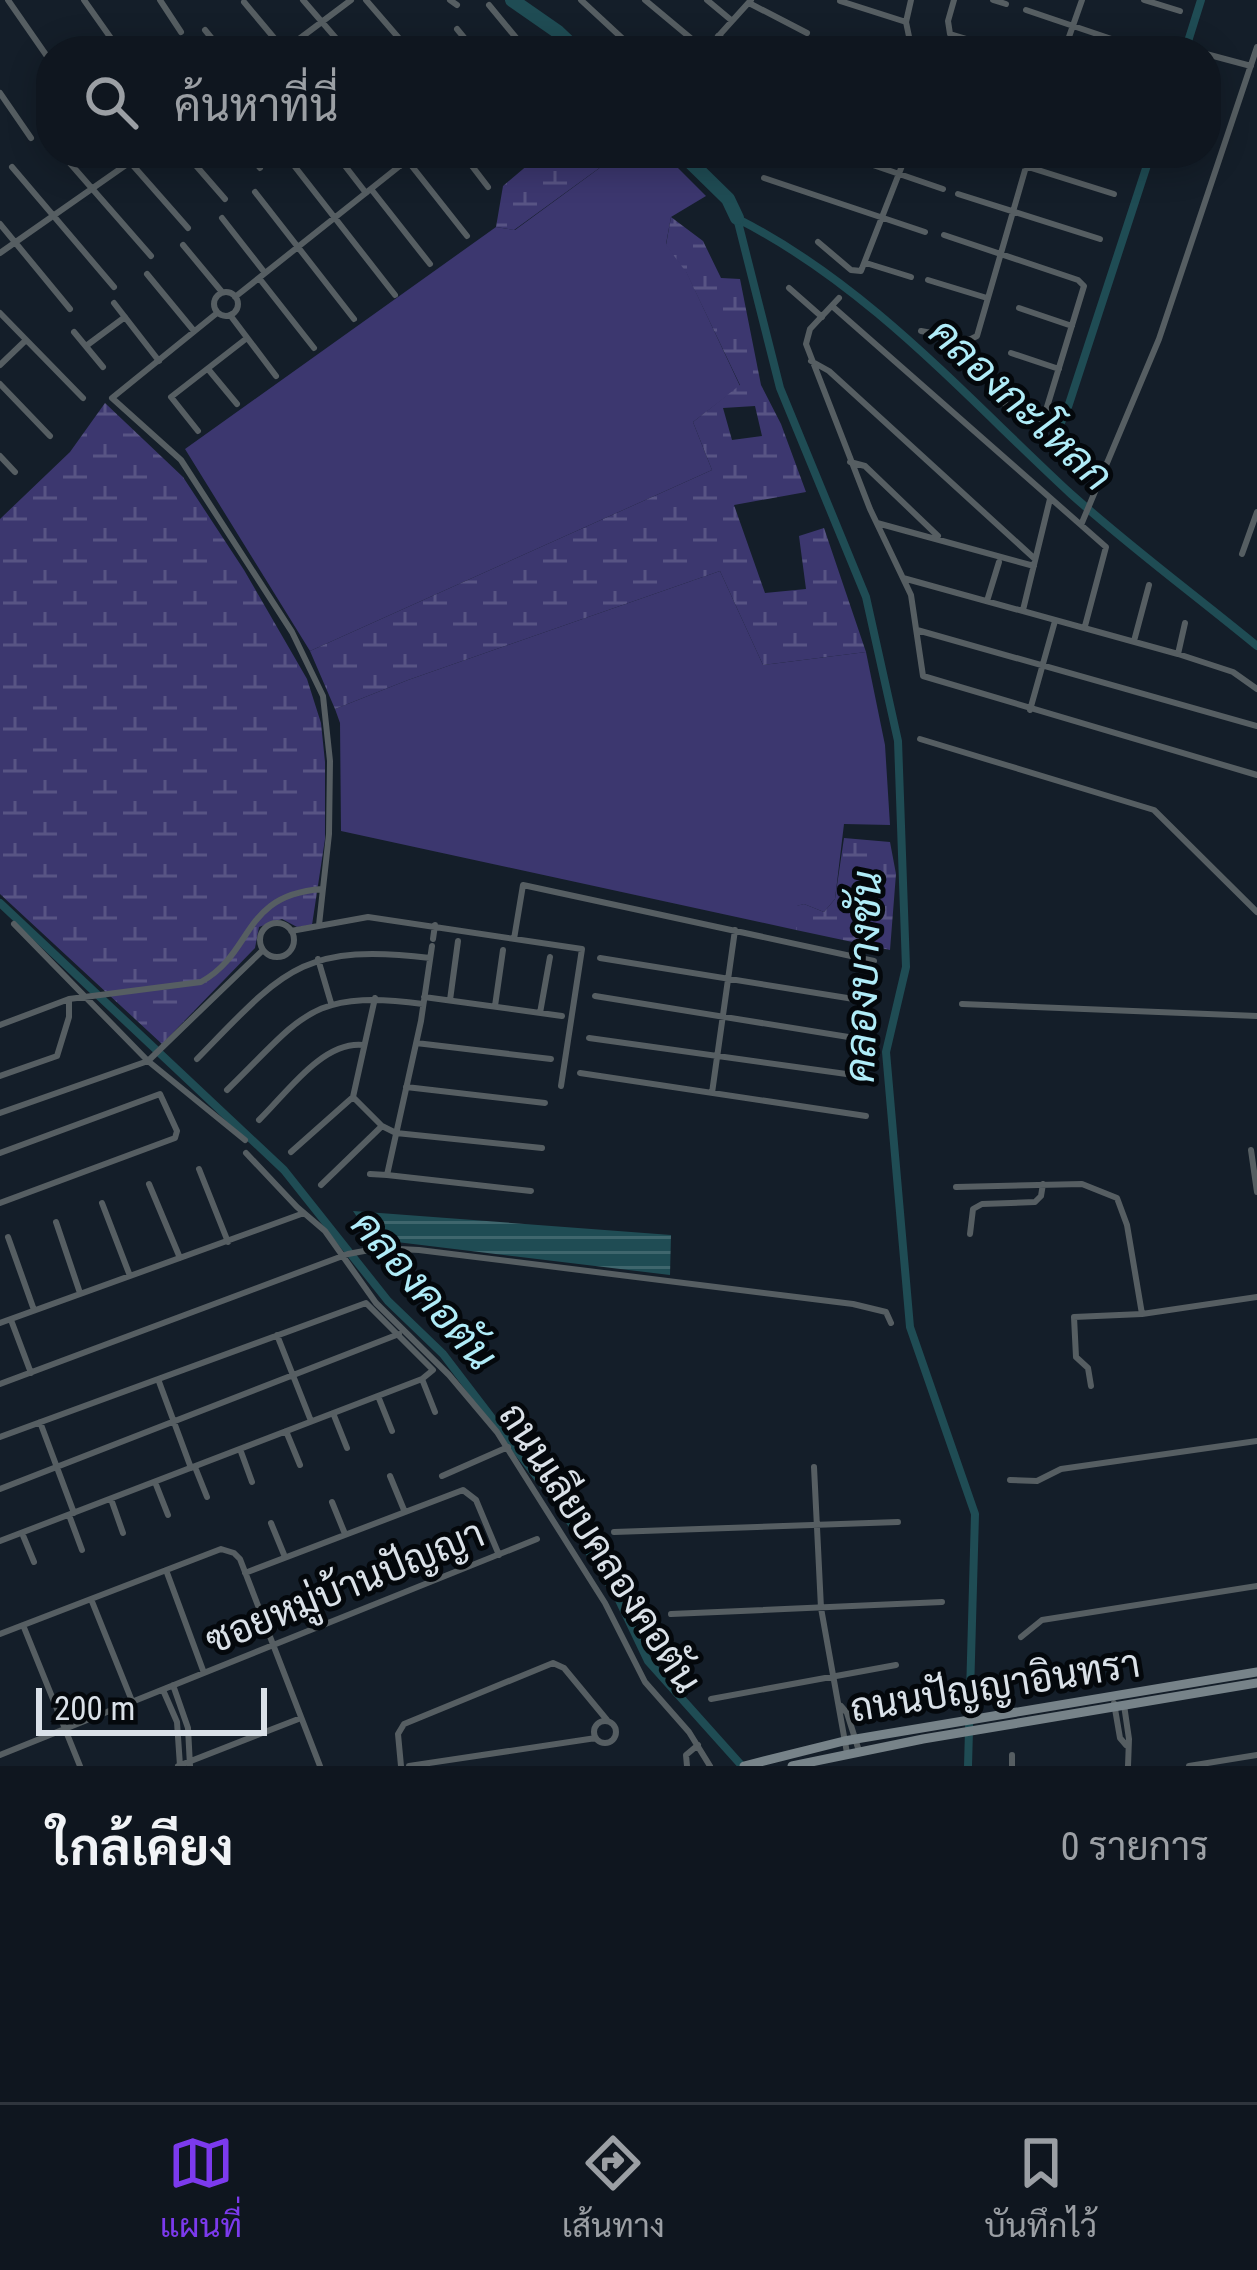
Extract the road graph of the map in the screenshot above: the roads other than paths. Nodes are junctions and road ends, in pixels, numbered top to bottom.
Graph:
1 (8, 0) edge
2 (83, 0) edge
3 (160, 0) edge
4 (303, 0) edge
5 (351, 0) edge
6 (366, 0) edge
7 (581, 0) edge
8 (645, 0) edge
9 (707, 0) edge
10 (911, 0) edge
11 (954, 0) edge
12 (993, 0) edge
13 (1082, 0) edge
14 (1144, 0) edge
15 (750, 1) edge
16 (244, 2) edge
17 (840, 2) edge
18 (1006, 4) dead end
19 (489, 5) dead end
20 (1026, 10) dead end
21 (1180, 11) dead end
22 (731, 20) junction
23 (322, 22) junction
24 (906, 22) junction
25 (1073, 26) junction
26 (457, 28) dead end
27 (205, 30) dead end
28 (182, 32) dead end
29 (807, 33) dead end
30 (109, 36) edge
31 (210, 36) edge
32 (272, 36) edge
33 (304, 36) edge
34 (334, 36) edge
35 (397, 36) edge
36 (463, 36) edge
37 (514, 36) edge
38 (620, 36) edge
39 (687, 36) edge
40 (718, 36) edge
41 (909, 36) edge
42 (956, 36) edge
43 (1069, 36) edge
44 (1103, 36) edge
45 (36, 40) edge
46 (1257, 47) edge
47 (1221, 58) edge
48 (1251, 66) junction
49 (0, 94) edge
50 (32, 138) dead end
51 (1221, 155) edge
52 (12, 167) dead end
53 (74, 168) edge
54 (123, 168) edge
55 (134, 168) edge
56 (198, 168) edge
57 (296, 168) edge
58 (347, 168) edge
59 (398, 168) edge
60 (408, 168) edge
61 (473, 168) edge
62 (882, 168) edge
63 (902, 168) edge
64 (1025, 168) edge
65 (1032, 168) edge
66 (1217, 168) edge
67 (900, 174) junction
68 (764, 178) dead end
69 (488, 187) dead end
70 (943, 189) dead end
71 (92, 190) junction
72 (368, 191) junction
73 (255, 192) dead end
74 (958, 194) dead end
75 (1114, 194) dead end
76 (225, 199) dead end
77 (1012, 209) junction
78 (54, 217) junction
79 (336, 217) junction
80 (883, 217) junction
81 (222, 218) dead end
82 (0, 224) edge
83 (188, 228) dead end
84 (926, 232) dead end
85 (467, 236) dead end
86 (944, 236) dead end
87 (1100, 238) dead end
88 (818, 242) dead end
89 (15, 243) junction
90 (183, 245) dead end
91 (298, 247) junction
92 (0, 253) edge
93 (998, 254) junction
94 (152, 256) dead end
95 (866, 263) junction
96 (430, 264) dead end
97 (147, 274) dead end
98 (262, 276) junction
99 (911, 277) dead end
100 (928, 280) dead end
101 (115, 287) dead end
102 (789, 288) dead end
103 (223, 292) junction
104 (395, 295) dead end
105 (236, 297) junction
106 (839, 298) dead end
107 (988, 298) junction
108 (114, 303) dead end
109 (832, 307) junction
110 (1019, 308) dead end
111 (70, 309) dead end
112 (0, 313) edge
113 (217, 313) junction
114 (230, 315) junction
115 (125, 317) junction
116 (821, 317) junction
117 (354, 319) dead end
118 (1072, 326) junction
119 (921, 331) dead end
120 (74, 332) dead end
121 (194, 332) junction
122 (247, 338) junction
123 (26, 340) junction
124 (86, 346) junction
125 (314, 348) dead end
126 (1011, 353) dead end
127 (159, 361) junction
128 (811, 361) junction
129 (0, 365) edge
130 (103, 367) dead end
131 (208, 368) junction
132 (1059, 369) junction
133 (276, 376) dead end
134 (0, 384) edge
135 (83, 398) dead end
136 (1003, 403) dead end
137 (237, 404) dead end
138 (198, 430) dead end
139 (50, 436) dead end
140 (0, 456) edge
141 (850, 462) junction
142 (15, 472) dead end
143 (1050, 499) junction
144 (1257, 512) edge
145 (1082, 522) junction
146 (877, 523) junction
147 (940, 538) junction
148 (1242, 554) dead end
149 (999, 562) dead end
150 (1035, 562) junction
151 (903, 578) junction
152 (1149, 585) dead end
153 (987, 601) junction
154 (1023, 610) junction
155 (1056, 620) junction
156 (1185, 622) dead end
157 (1085, 626) junction
158 (917, 629) junction
159 (1134, 641) junction
160 (1178, 654) junction
161 (1042, 665) junction
162 (1257, 689) edge
163 (1030, 710) junction
164 (1257, 726) edge
165 (920, 739) dead end
166 (1257, 775) edge
167 (323, 889) junction
168 (1257, 912) edge
169 (14, 924) dead end
170 (319, 925) junction
171 (435, 925) junction
172 (735, 930) junction
173 (291, 932) junction
174 (514, 939) junction
175 (458, 941) dead end
176 (263, 950) junction
177 (503, 950) dead end
178 (550, 957) dead end
179 (430, 958) junction
180 (600, 958) dead end
181 (318, 959) junction
182 (874, 961) dead end
183 (727, 979) junction
184 (595, 996) dead end
185 (90, 997) junction
186 (375, 998) junction
187 (69, 999) junction
188 (424, 1000) junction
189 (450, 1000) junction
190 (866, 1001) dead end
191 (332, 1004) junction
192 (962, 1004) dead end
193 (495, 1006) junction
194 (540, 1012) junction
195 (1254, 1013) edge
196 (562, 1016) dead end
197 (722, 1016) junction
198 (0, 1025) edge
199 (589, 1037) dead end
200 (867, 1040) dead end
201 (416, 1043) junction
202 (363, 1045) junction
203 (717, 1055) junction
204 (150, 1059) junction
205 (197, 1059) dead end
206 (551, 1059) dead end
207 (580, 1073) dead end
208 (0, 1076) edge
209 (868, 1077) dead end
210 (561, 1086) dead end
211 (406, 1087) junction
212 (227, 1090) dead end
213 (712, 1094) junction
214 (353, 1097) junction
215 (545, 1103) dead end
216 (0, 1113) edge
217 (866, 1116) dead end
218 (259, 1120) dead end
219 (382, 1126) junction
220 (396, 1133) junction
221 (244, 1140) dead end
222 (542, 1148) dead end
223 (1251, 1150) dead end
224 (291, 1152) dead end
225 (0, 1153) edge
226 (246, 1153) dead end
227 (200, 1169) dead end
228 (370, 1174) dead end
229 (387, 1174) junction
230 (149, 1184) dead end
231 (1043, 1184) junction
232 (321, 1185) dead end
233 (956, 1187) dead end
234 (531, 1191) dead end
235 (1257, 1192) edge
236 (0, 1203) edge
237 (102, 1203) dead end
238 (304, 1213) junction
239 (56, 1222) dead end
240 (970, 1234) dead end
241 (8, 1237) dead end
242 (228, 1242) junction
243 (346, 1255) junction
244 (180, 1258) junction
245 (130, 1276) junction
246 (80, 1293) junction
247 (1257, 1297) edge
248 (34, 1310) junction
249 (1142, 1314) junction
250 (10, 1319) junction
251 (0, 1323) edge
252 (891, 1323) dead end
253 (399, 1334) junction
254 (277, 1335) junction
255 (31, 1373) junction
256 (291, 1376) junction
257 (158, 1379) junction
258 (422, 1379) junction
259 (0, 1384) edge
260 (1091, 1386) dead end
261 (378, 1396) junction
262 (435, 1412) dead end
263 (333, 1413) junction
264 (310, 1421) junction
265 (40, 1422) junction
266 (173, 1422) junction
267 (286, 1431) junction
268 (392, 1431) dead end
269 (0, 1436) edge
270 (1257, 1441) edge
271 (508, 1447) junction
272 (347, 1448) dead end
273 (240, 1449) junction
274 (300, 1465) dead end
275 (58, 1466) junction
276 (193, 1467) junction
277 (814, 1468) dead end
278 (390, 1476) dead end
279 (442, 1476) dead end
280 (1010, 1480) dead end
281 (155, 1482) junction
282 (252, 1482) dead end
283 (0, 1489) edge
284 (207, 1497) dead end
285 (111, 1499) junction
286 (332, 1502) dead end
287 (404, 1510) junction
288 (72, 1514) junction
289 (168, 1515) dead end
290 (898, 1522) dead end
291 (271, 1523) dead end
292 (817, 1525) junction
293 (614, 1532) dead end
294 (123, 1533) dead end
295 (22, 1534) junction
296 (345, 1534) junction
297 (537, 1539) dead end
298 (0, 1541) edge
299 (82, 1550) dead end
300 (499, 1555) junction
301 (285, 1557) junction
302 (34, 1562) dead end
303 (166, 1570) junction
304 (245, 1573) junction
305 (1257, 1586) edge
306 (91, 1599) junction
307 (942, 1602) dead end
308 (820, 1608) junction
309 (671, 1614) dead end
310 (23, 1624) junction
311 (0, 1634) edge
312 (1022, 1637) dead end
313 (273, 1645) junction
314 (896, 1665) dead end
315 (204, 1672) junction
316 (1257, 1672) edge
317 (836, 1676) junction
318 (1257, 1684) edge
319 (173, 1685) junction
320 (163, 1690) junction
321 (711, 1699) dead end
322 (132, 1702) junction
323 (1119, 1702) junction
324 (301, 1718) junction
325 (607, 1720) junction
326 (65, 1729) junction
327 (596, 1738) junction
328 (698, 1745) junction
329 (851, 1746) junction
330 (0, 1755) edge
331 (1012, 1755) dead end
332 (1257, 1755) edge
333 (190, 1764) edge
334 (80, 1766) edge
335 (179, 1766) edge
336 (320, 1766) edge
337 (405, 1766) edge
338 (687, 1766) edge
339 (710, 1766) edge
340 (744, 1766) edge
341 (792, 1766) edge
342 (1012, 1766) edge
343 (1128, 1766) edge
344 (1189, 1766) edge

1 - 45 street
2 - 30 street
3 - 28 street
4 - 23 street
5 - 23 street
6 - 35 street
7 - 38 street
8 - 39 street
9 - 22 street
10 - 24 street
11 - 42 street
12 - 18 street
13 - 25 street
14 - 21 street
15 - 22 street
15 - 29 street
16 - 32 street
17 - 24 street
19 - 37 street
20 - 25 street
22 - 40 street
23 - 33 street
23 - 34 street
24 - 41 street
25 - 43 street
25 - 44 street
26 - 36 street
27 - 31 street
46 - 48 street
47 - 48 street
48 - 51 street
49 - 50 street
52 - 78 street
53 - 71 street
54 - 71 street
55 - 83 street
56 - 76 street
57 - 79 street
58 - 72 street
59 - 72 street
60 - 85 street
61 - 69 street
62 - 67 street
63 - 67 street
64 - 77 street
65 - 75 street
66 - 145 street
67 - 70 street
67 - 80 street
68 - 80 street
71 - 78 street
71 - 94 street
72 - 79 street
72 - 96 street
73 - 91 street
74 - 77 street
77 - 87 street
77 - 93 street
78 - 89 street
78 - 101 street
79 - 91 street
79 - 104 street
80 - 84 street
80 - 95 street
81 - 98 street
82 - 89 street
86 - 93 street
88 - 95 street
89 - 92 street
89 - 111 street
90 - 103 street
91 - 98 street
91 - 117 street
93 - 107 street
93 - 118 street
95 - 99 street
97 - 121 street
98 - 105 street
98 - 125 street
100 - 107 street
102 - 116 street
103 - 105 street
103 - 113 street
105 - 114 street
106 - 109 street
107 - 119 street
108 - 115 street
109 - 116 street
109 - 143 street
110 - 118 street
112 - 123 street
113 - 114 street
113 - 121 street
114 - 122 street
115 - 124 street
115 - 127 street
116 - 128 street
118 - 132 street
120 - 124 street
121 - 127 street
122 - 131 street
122 - 133 street
123 - 129 street
123 - 135 street
124 - 130 street
126 - 132 street
127 - 167 street
128 - 141 street
128 - 150 street
131 - 137 street
131 - 138 street
132 - 136 street
134 - 139 street
140 - 142 street
141 - 146 street
141 - 147 street
143 - 145 street
143 - 150 street
144 - 148 street
145 - 157 street
146 - 147 street
146 - 151 street
147 - 150 street
149 - 153 street
150 - 154 street
151 - 153 street
151 - 158 street
152 - 159 street
153 - 154 street
154 - 155 street
155 - 157 street
155 - 161 street
156 - 160 street
157 - 159 street
158 - 161 street
158 - 163 street
159 - 160 street
160 - 162 street
161 - 163 street
161 - 164 street
163 - 166 street
165 - 168 street
167 - 170 street
167 - 185 street
169 - 185 street
170 - 171 street
170 - 173 street
171 - 174 street
171 - 179 street
172 - 174 street
172 - 182 street
172 - 183 street
173 - 176 street
173 - 176 street
174 - 210 street
175 - 189 street
176 - 204 street
177 - 193 street
178 - 194 street
179 - 181 street
179 - 188 street
180 - 183 street
181 - 191 street
181 - 205 street
183 - 190 street
183 - 197 street
184 - 197 street
185 - 187 street
185 - 204 street
186 - 188 street
186 - 191 street
186 - 202 street
187 - 198 street
187 - 208 street
188 - 189 street
188 - 201 street
189 - 193 street
191 - 212 street
192 - 195 street
193 - 194 street
194 - 196 street
197 - 200 street
197 - 203 street
199 - 203 street
201 - 206 street
201 - 211 street
202 - 214 street
202 - 218 street
203 - 209 street
203 - 213 street
204 - 216 street
204 - 221 street
207 - 213 street
211 - 215 street
211 - 220 street
213 - 217 street
214 - 219 street
214 - 224 street
219 - 220 street
219 - 232 street
220 - 222 street
220 - 229 street
223 - 235 street
225 - 236 street
226 - 238 street, ถนนเลียบคลองคอตัน
227 - 242 street
228 - 229 street
229 - 234 street
230 - 244 street
231 - 233 street
231 - 240 street
231 - 249 street
237 - 245 street
238 - 242 street
238 - 243 street, ถนนเลียบคลองคอตัน
239 - 246 street
241 - 248 street
242 - 244 street
243 - 252 street
243 - 255 street
243 - 271 street, ถนนเลียบคลองคอตัน
244 - 245 street
245 - 246 street
246 - 248 street
247 - 249 street
248 - 250 street
249 - 260 street
250 - 251 street
250 - 255 street
253 - 254 street
253 - 256 street
253 - 258 street
254 - 256 street
254 - 257 street
255 - 259 street
256 - 264 street
256 - 266 street
257 - 265 street
257 - 266 street
258 - 261 street
258 - 262 street
261 - 263 street
261 - 268 street
263 - 264 street
263 - 272 street
264 - 267 street
265 - 269 street
265 - 275 street
266 - 275 street
266 - 276 street
267 - 273 street
267 - 274 street
270 - 280 street
271 - 279 street
271 - 328 street, ถนนเลียบคลองคอตัน
273 - 276 street
273 - 282 street
275 - 283 street
275 - 288 street
276 - 281 street
276 - 284 street
277 - 292 street
278 - 287 street
281 - 285 street
281 - 289 street
285 - 288 street
285 - 294 street
286 - 296 street
287 - 296 street
287 - 300 street
288 - 295 street
288 - 299 street
290 - 292 street
291 - 301 street
292 - 293 street
292 - 308 street
295 - 298 street
295 - 302 street
296 - 301 street
297 - 300 street, ซอยหมู่บ้านปัญญา
300 - 313 street, ซอยหมู่บ้านปัญญา
301 - 304 street
303 - 304 street
303 - 306 street
303 - 315 street
304 - 313 street
305 - 312 street
306 - 310 street
306 - 322 street
307 - 308 street
308 - 309 street
308 - 317 street
310 - 311 street
310 - 326 street
313 - 315 street, ซอยหมู่บ้านปัญญา
313 - 324 street
314 - 317 street
315 - 319 street, ซอยหมู่บ้านปัญญา
316 - 323 main road, ถนนปัญญาอินทรา
317 - 321 street
317 - 329 street
318 - 323 main road, ถนนปัญญาอินทรา
319 - 320 street, ซอยหมู่บ้านปัญญา
319 - 333 street, ซอยหมู่บ้านปัญญา
320 - 322 street, ซอยหมู่บ้านปัญญา
320 - 335 street
322 - 326 street, ซอยหมู่บ้านปัญญา
323 - 329 main road, ถนนปัญญาอินทรา
323 - 343 street
324 - 333 street
324 - 336 street
325 - 327 street
325 - 327 street
325 - 337 street
326 - 330 street, ซอยหมู่บ้านปัญญา
326 - 334 street
327 - 337 street
328 - 338 street
328 - 339 street, ถนนเลียบคลองคอตัน
329 - 340 main road, ถนนปัญญาอินทรา
329 - 341 main road, ถนนปัญญาอินทรา
331 - 342 street
332 - 344 street
333 - 335 street

